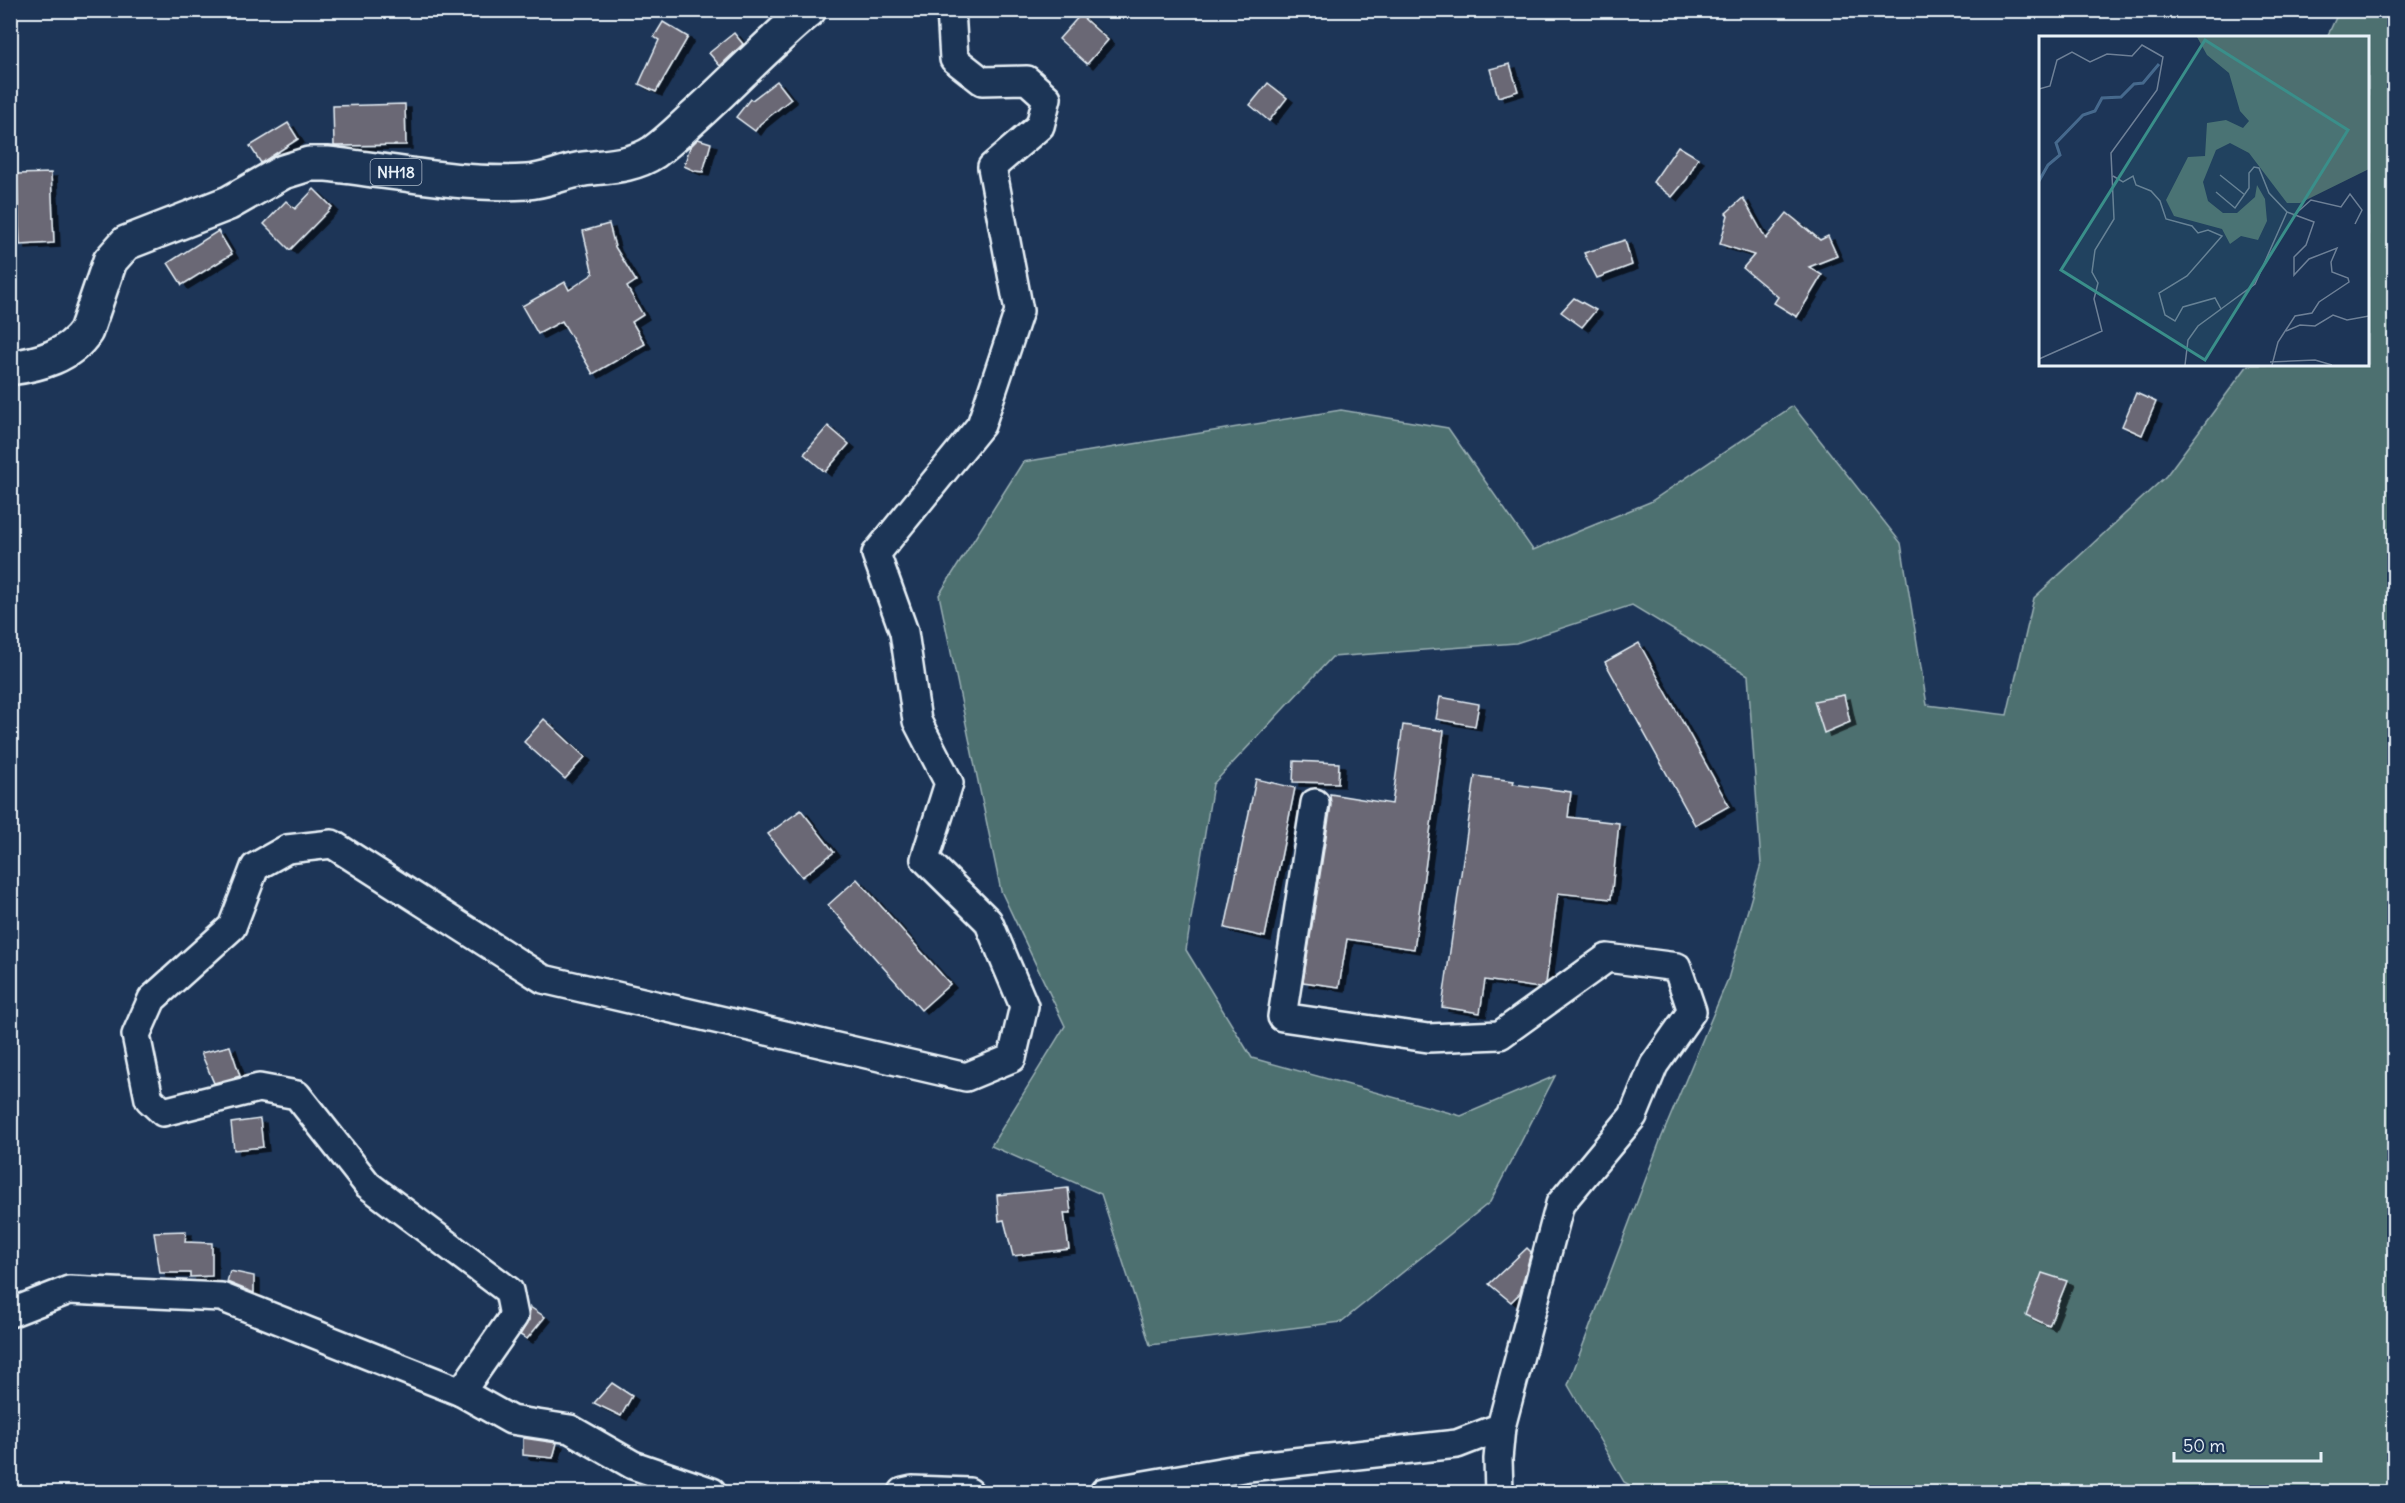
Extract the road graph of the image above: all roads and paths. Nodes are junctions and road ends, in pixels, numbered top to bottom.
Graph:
1 (809, 10) edge
2 (951, 10) edge
3 (10, 368) edge
4 (1315, 803) dead end
5 (10, 1313) edge
6 (461, 1392) junction
7 (1501, 1427) junction
8 (712, 1492) edge
9 (903, 1492) edge
10 (969, 1492) edge
11 (1104, 1492) edge
12 (1502, 1492) edge

1 - 3 main road, NH18
2 - 6 street
4 - 7 street
5 - 6 street
6 - 8 street
7 - 11 street
7 - 12 street
9 - 10 street

